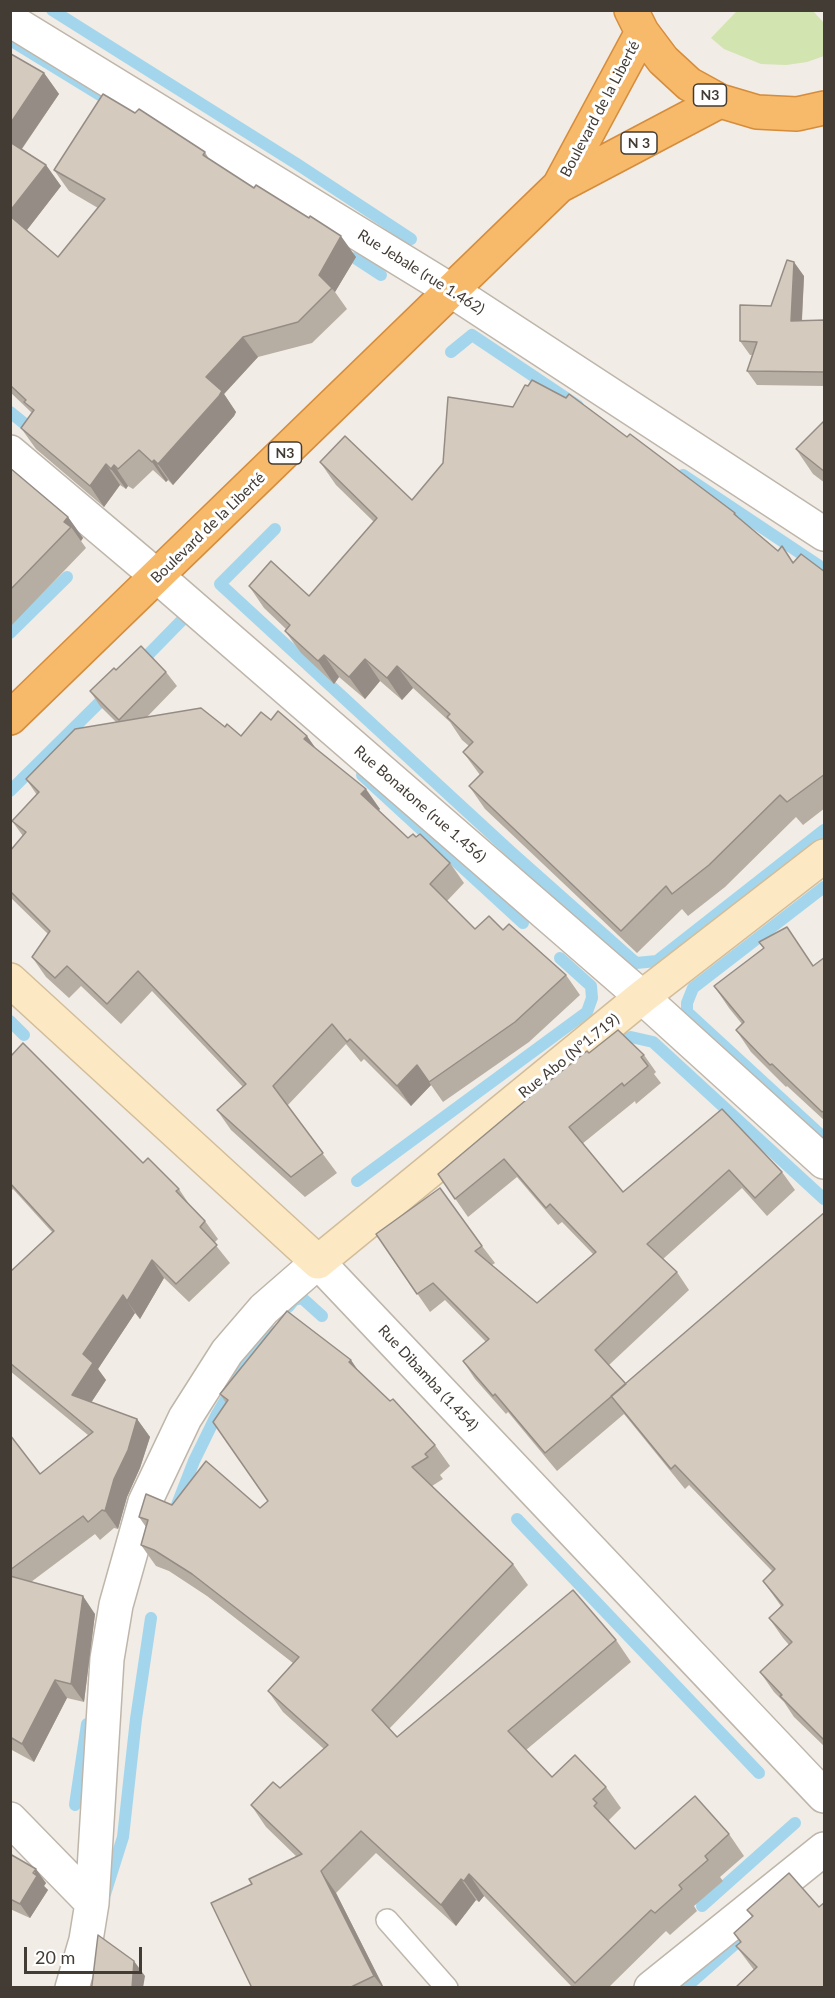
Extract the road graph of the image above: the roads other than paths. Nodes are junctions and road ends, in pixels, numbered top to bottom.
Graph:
1 (10, 20) edge
2 (636, 21) edge
3 (720, 101) junction
4 (825, 108) edge
5 (559, 186) junction
6 (452, 291) junction
7 (10, 452) edge
8 (825, 534) edge
9 (158, 577) junction
10 (10, 718) edge
11 (825, 856) edge
12 (10, 980) edge
13 (642, 997) junction
14 (825, 1162) edge
15 (318, 1262) junction
16 (825, 1796) edge
17 (10, 1819) edge
18 (825, 1849) edge
19 (92, 1903) junction
20 (387, 1920) dead end
21 (72, 1988) edge
22 (447, 1988) edge
23 (651, 1988) edge

1 - 6 street, Rue Jebale (rue 1.462)
2 - 3 highway, N3
2 - 5 highway, Boulevard de la Liberté
3 - 4 highway, N3
3 - 5 highway, Boulevard de la Liberté / N 3
5 - 6 highway, Boulevard de la Liberté / N3
6 - 8 street, Rue Jebale (rue 1.462)
6 - 9 highway, Boulevard de la Liberté / N3
7 - 9 street, Rue Bonatone (rue 1.456)
9 - 10 highway, Boulevard de la Liberté / N3
9 - 13 street, Rue Bonatone (rue 1.456)
11 - 13 street, Rue Abo (N°1.719)
12 - 15 street, Rue Dibamba (1.454)
13 - 14 street, Rue Bonatone (rue 1.456)
13 - 15 street, Rue Abo (N°1.719)
15 - 16 street, Rue Dibamba (1.454)
15 - 19 street
17 - 19 street
18 - 23 street
19 - 21 street
20 - 22 lane

